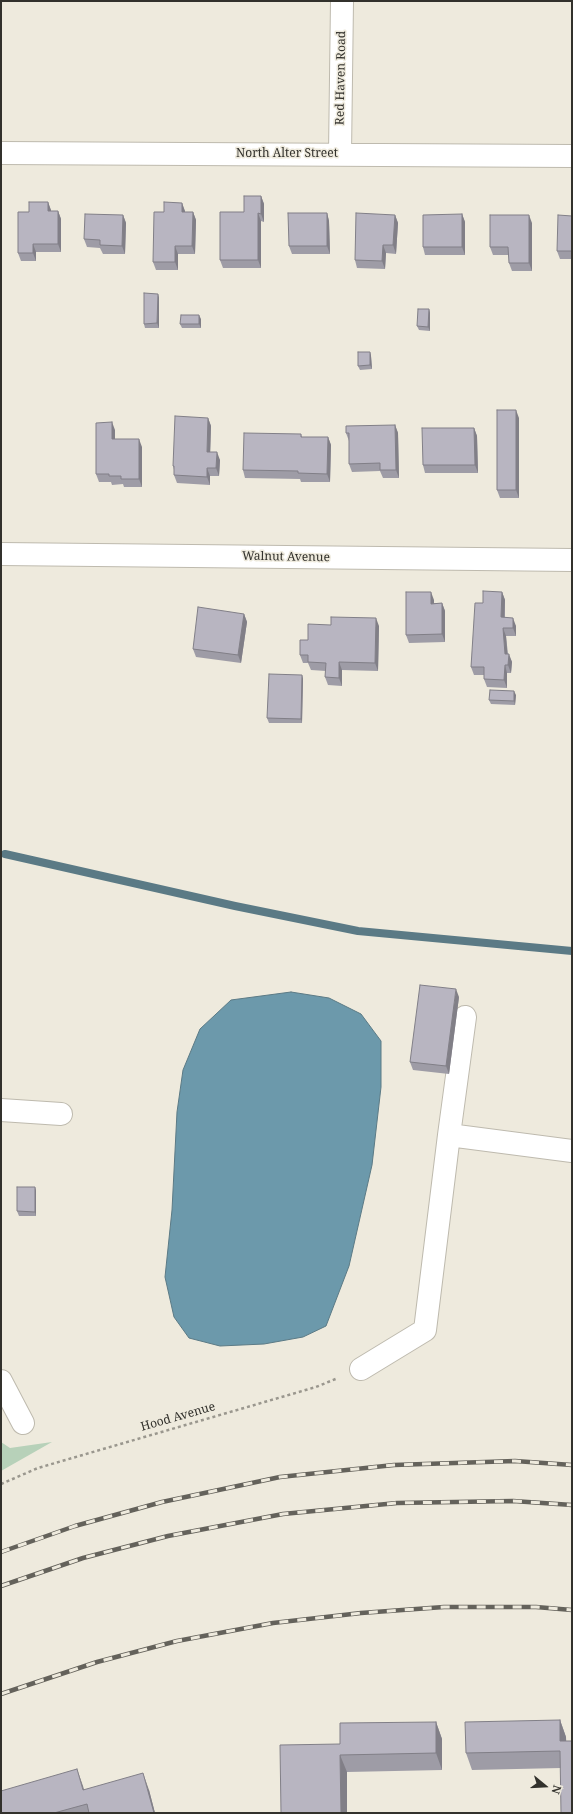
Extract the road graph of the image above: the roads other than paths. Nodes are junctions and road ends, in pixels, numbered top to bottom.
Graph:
1 (342, 1) edge
2 (1, 153) edge
3 (340, 154) junction
4 (572, 156) edge
5 (1, 554) edge
6 (572, 560) edge
7 (465, 1017) dead end
8 (1, 1110) edge
9 (61, 1114) dead end
10 (449, 1135) junction
11 (572, 1151) edge
12 (361, 1369) road end
13 (1, 1381) edge
14 (23, 1423) dead end

1 - 3 street, Red Haven Road
2 - 3 street, North Alter Street
3 - 4 street, North Alter Street
5 - 6 street, Walnut Avenue
7 - 10 street
8 - 9 street
10 - 11 street
10 - 12 street
13 - 14 street

